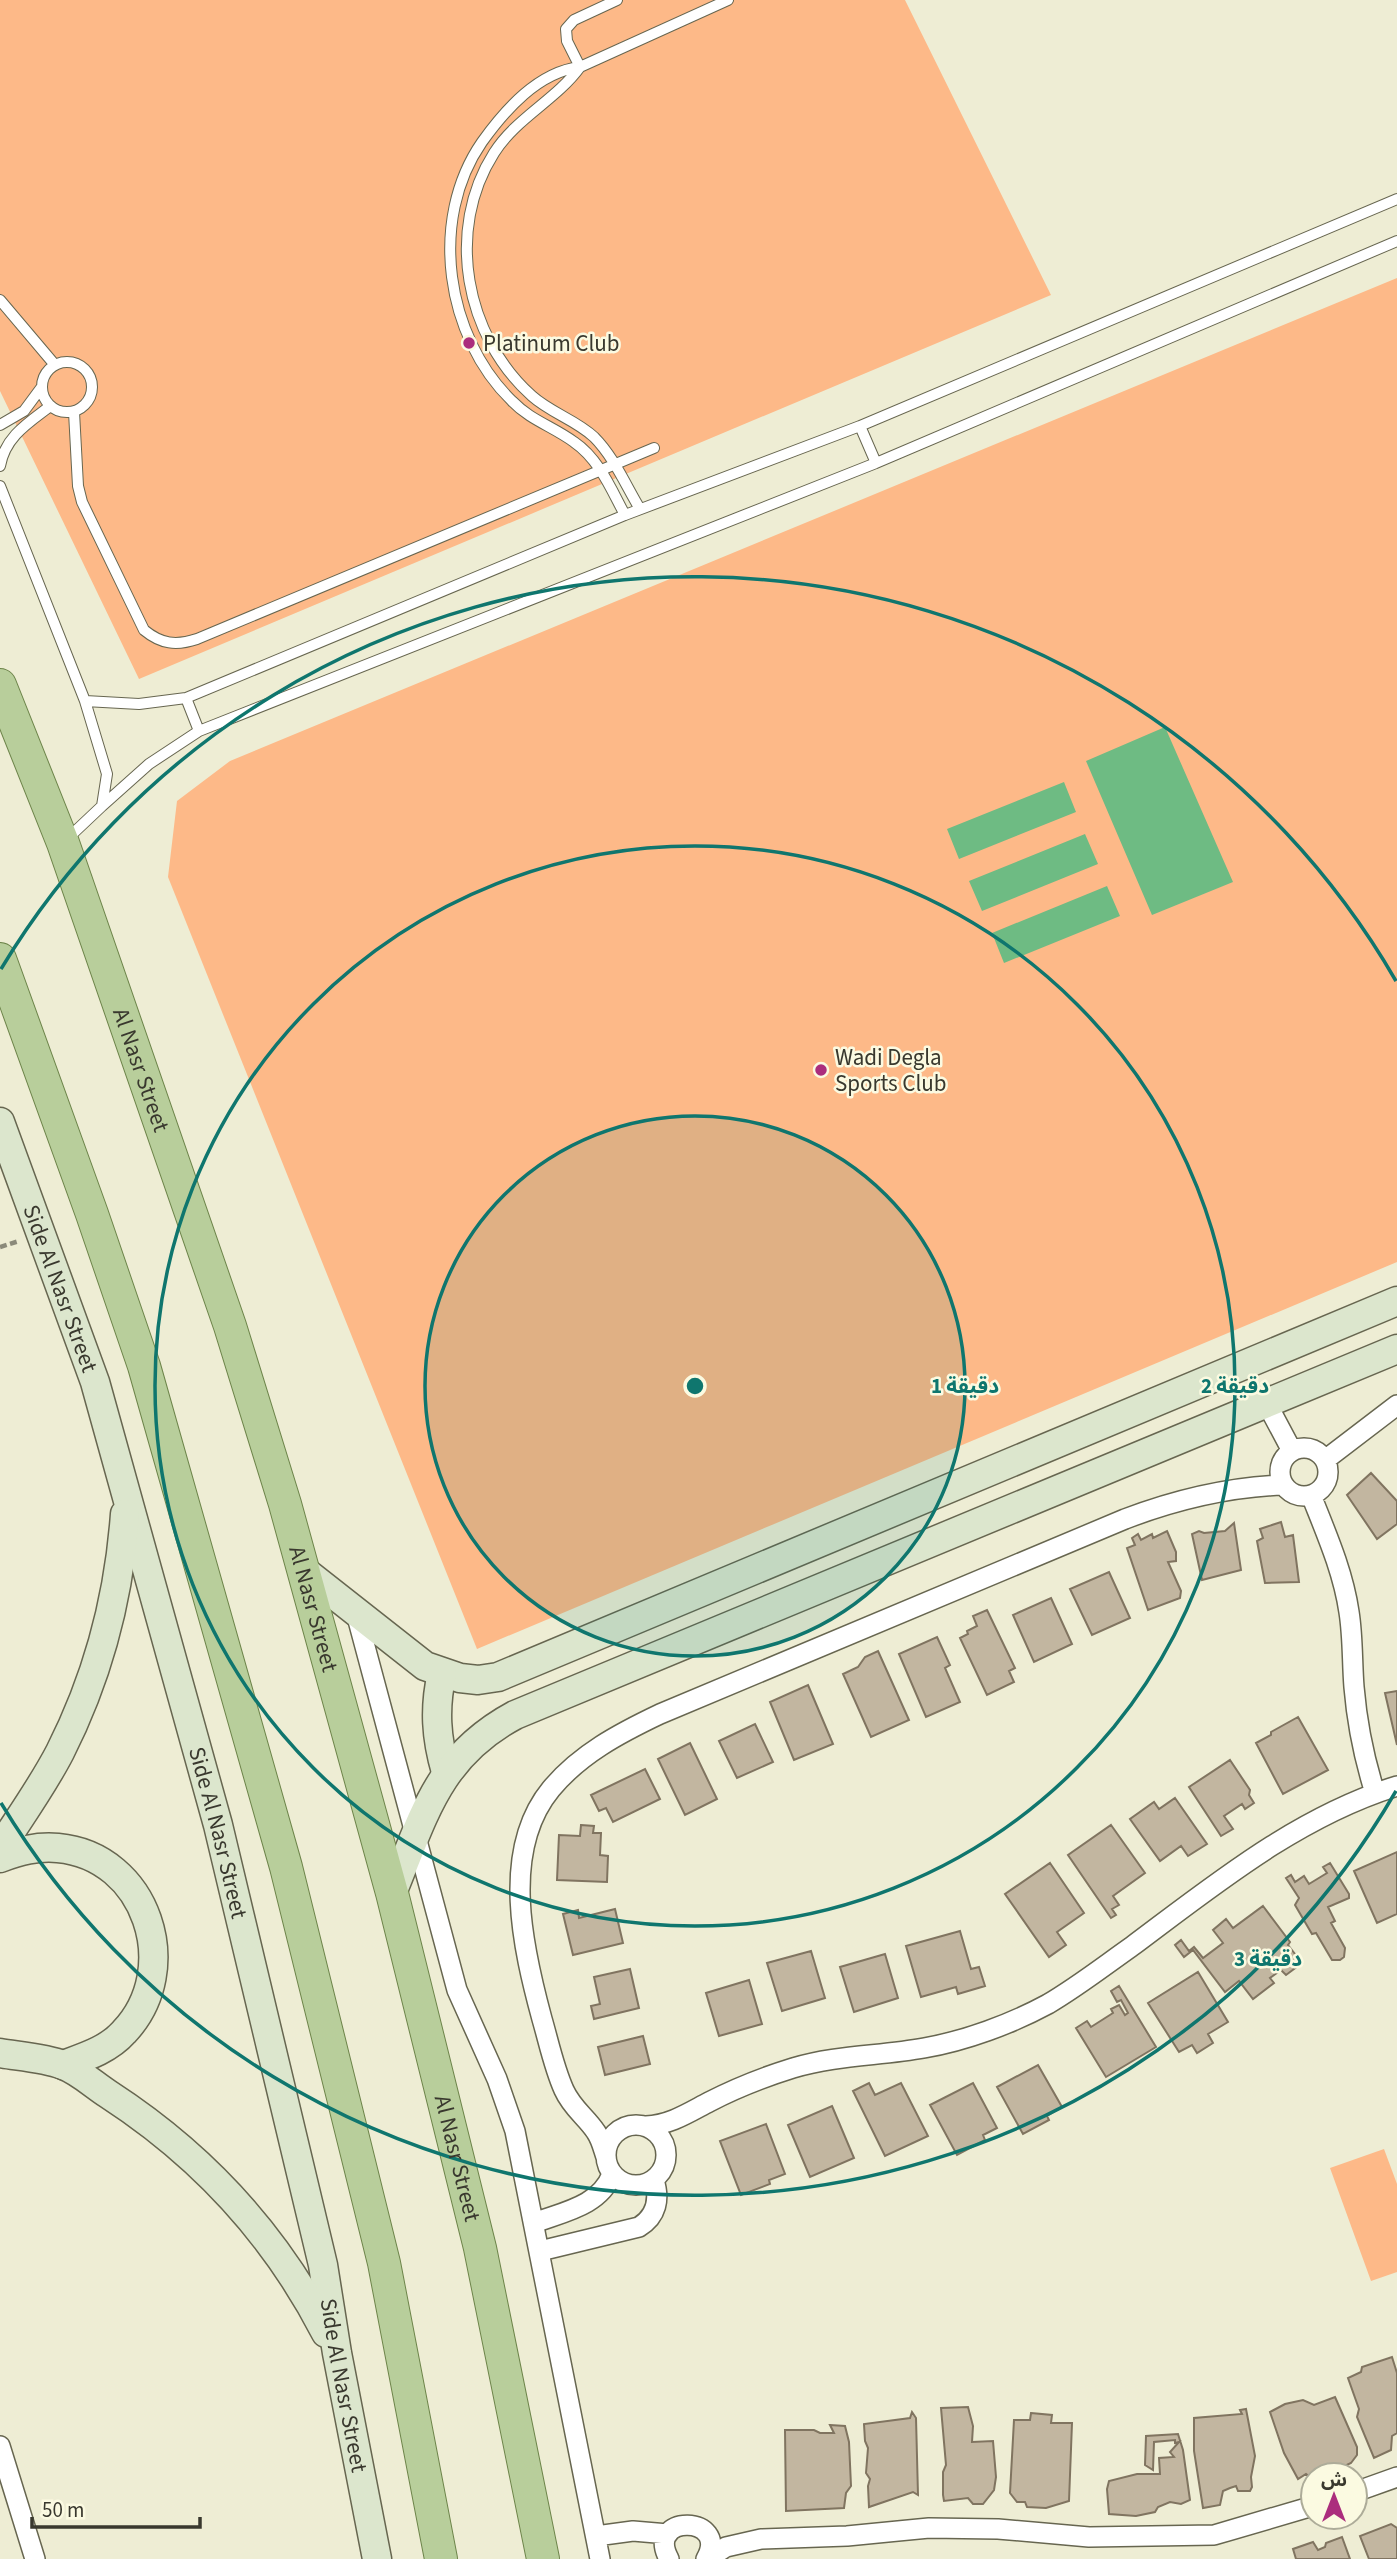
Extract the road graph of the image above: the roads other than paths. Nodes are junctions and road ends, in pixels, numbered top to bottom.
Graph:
1 (617, 0) edge
2 (721, 1) edge
3 (580, 67) junction
4 (1397, 199) edge
5 (1397, 241) edge
6 (466, 261) junction
7 (451, 264) junction
8 (0, 300) edge
9 (55, 365) junction
10 (41, 388) junction
11 (49, 407) junction
12 (74, 412) junction
13 (0, 425) edge
14 (860, 426) junction
15 (654, 448) dead end
16 (876, 463) junction
17 (614, 465) junction
18 (0, 466) edge
19 (601, 471) junction
20 (0, 486) edge
21 (640, 509) junction
22 (625, 515) junction
23 (0, 685) edge
24 (186, 698) junction
25 (85, 701) junction
26 (199, 731) junction
27 (102, 806) junction
28 (63, 843) junction
29 (0, 959) edge
30 (0, 1122) edge
31 (1397, 1301) edge
32 (1397, 1349) edge
33 (1268, 1404) junction
34 (1397, 1405) edge
35 (1292, 1451) junction
36 (1325, 1460) junction
37 (1283, 1485) junction
38 (127, 1494) junction
39 (1311, 1495) junction
40 (303, 1570) junction
41 (356, 1613) junction
42 (442, 1673) junction
43 (446, 1772) junction
44 (1397, 1786) edge
45 (1375, 1793) junction
46 (415, 1838) junction
47 (0, 1848) edge
48 (0, 1858) edge
49 (392, 1893) junction
50 (0, 2053) edge
51 (63, 2065) junction
52 (687, 2115) junction
53 (587, 2122) junction
54 (646, 2126) junction
55 (618, 2131) junction
56 (665, 2148) junction
57 (609, 2166) junction
58 (654, 2180) junction
59 (534, 2223) junction
60 (540, 2251) junction
61 (337, 2353) junction
62 (0, 2446) edge
63 (1397, 2477) edge
64 (1369, 2487) edge
65 (1299, 2510) edge
66 (699, 2528) junction
67 (668, 2534) junction
68 (596, 2536) junction
69 (761, 2539) junction
70 (35, 2559) edge
71 (377, 2559) edge
72 (441, 2559) edge
73 (543, 2559) edge
74 (600, 2559) edge
75 (669, 2559) edge
76 (706, 2559) edge

1 - 3 lane
2 - 3 lane
3 - 6 lane
3 - 7 lane
4 - 14 lane
5 - 16 lane
6 - 7 lane
6 - 17 lane
7 - 19 lane
8 - 9 lane
9 - 10 lane
9 - 12 lane
10 - 11 lane
10 - 13 lane
11 - 12 lane
11 - 18 lane
12 - 19 lane
14 - 16 lane
14 - 21 lane
15 - 17 lane
16 - 26 lane
17 - 19 lane
17 - 21 lane
19 - 22 lane
20 - 25 lane
21 - 22 lane
22 - 24 lane
23 - 28 main road, Al Nasr Street
24 - 25 lane
24 - 26 lane
25 - 27 lane
26 - 27 lane
27 - 28 lane
28 - 40 main road, Al Nasr Street
29 - 72 main road
30 - 38 street, Side Al Nasr Street
31 - 42 street
32 - 33 street
33 - 35 street
33 - 43 street
34 - 36 street
35 - 36 street
35 - 37 street
36 - 39 street
37 - 39 street
37 - 53 street
38 - 47 street
38 - 61 street, Side Al Nasr Street
39 - 45 street
40 - 41 street
40 - 49 main road, Al Nasr Street
41 - 42 street
41 - 46 street
42 - 43 street
43 - 46 street
44 - 45 street
45 - 52 street
46 - 49 street
46 - 59 street
48 - 51 street
49 - 73 main road, Al Nasr Street
50 - 51 street
51 - 61 street
52 - 54 street
52 - 56 street
53 - 55 street
53 - 57 street
54 - 55 street
54 - 56 street
55 - 57 street
56 - 58 street
57 - 58 street
57 - 59 street
58 - 60 street
59 - 60 street
60 - 68 street
61 - 71 street, Side Al Nasr Street
62 - 70 street
63 - 64 street
65 - 69 street
66 - 67 street
66 - 69 street
66 - 76 street
67 - 68 street
67 - 75 street
68 - 74 street
69 - 76 street

